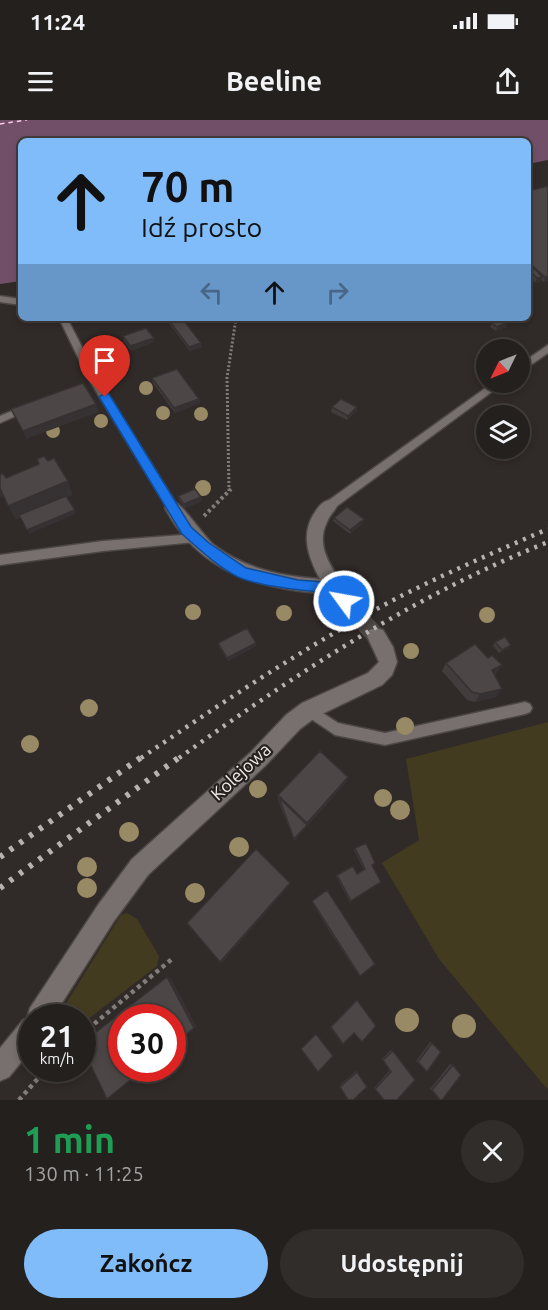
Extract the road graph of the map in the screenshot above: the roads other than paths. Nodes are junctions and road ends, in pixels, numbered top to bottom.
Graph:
1 (0, 299) edge
2 (18, 302) edge
3 (64, 321) edge
4 (548, 348) edge
5 (530, 362) edge
6 (486, 393) edge
7 (31, 406) edge
8 (0, 420) edge
9 (329, 506) joint
10 (173, 508) joint
11 (191, 534) junction
12 (0, 560) edge
13 (376, 636) tunnel mouth
14 (525, 708) dead end
15 (309, 710) junction
16 (47, 1004) edge
17 (18, 1046) edge
18 (0, 1068) edge

1 - 2 lane
3 - 10 lane
4 - 5 lane
6 - 9 lane
7 - 8 lane
9 - 11 street
10 - 11 street
11 - 12 lane
13 - 15 street, Kolejowa
14 - 15 lane
15 - 16 street, Kolejowa
17 - 18 street

